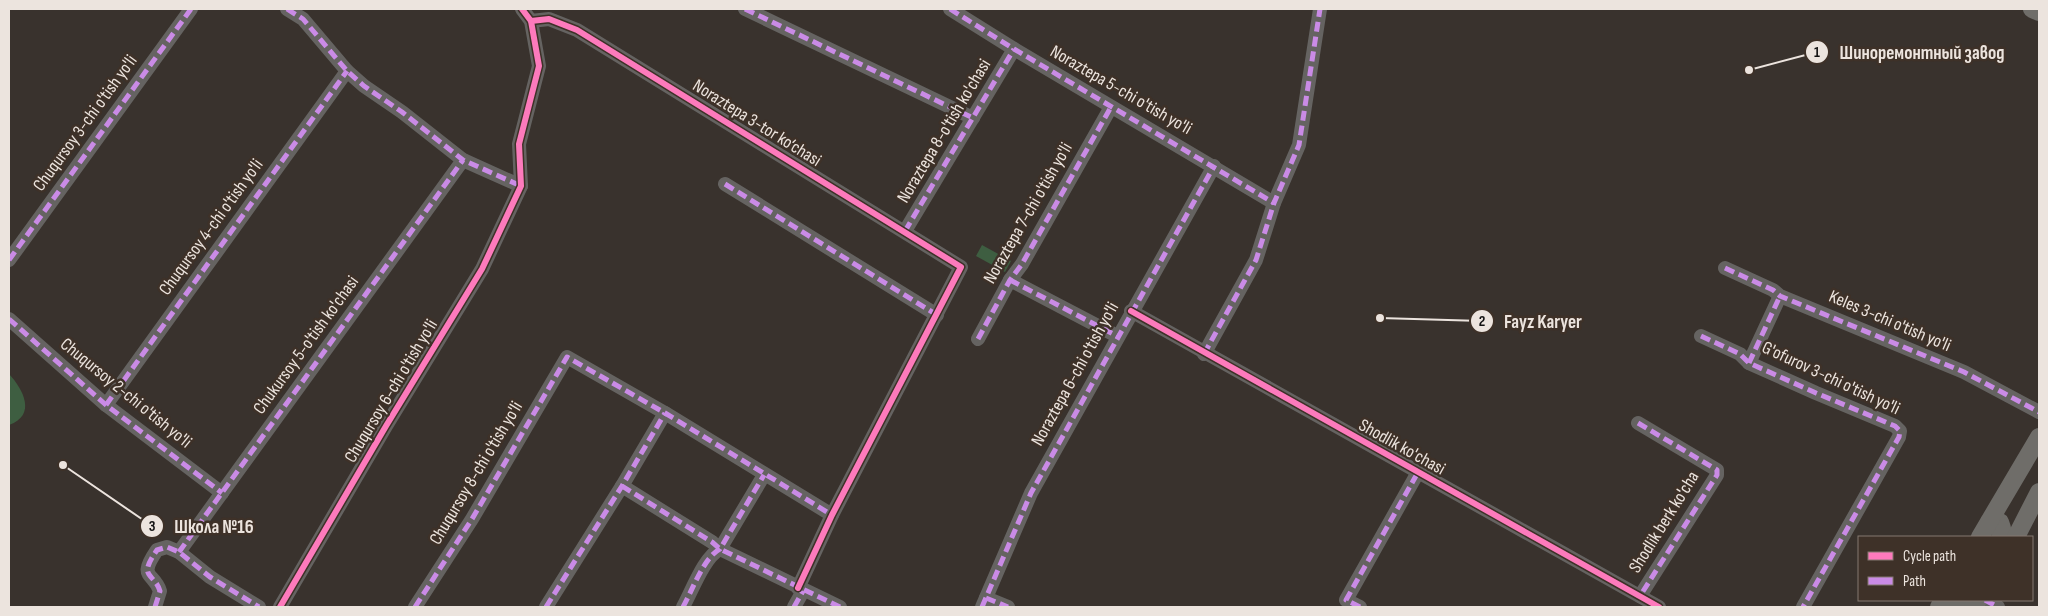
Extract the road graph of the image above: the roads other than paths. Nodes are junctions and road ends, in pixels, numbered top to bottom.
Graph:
1 (191, 9) edge
2 (287, 9) edge
3 (522, 9) edge
4 (745, 9) edge
5 (950, 9) edge
6 (1320, 9) edge
7 (2032, 9) edge
8 (2039, 12) edge
9 (532, 21) junction
10 (1014, 49) junction
11 (347, 71) junction
12 (1111, 107) junction
13 (972, 118) junction
14 (463, 160) junction
15 (1214, 166) junction
16 (725, 184) dead end
17 (522, 186) junction
18 (1274, 203) junction
19 (906, 232) junction
20 (9, 260) edge
21 (1725, 268) dead end
22 (1010, 280) junction
23 (1780, 296) junction
24 (1131, 311) junction
25 (937, 315) junction
26 (9, 319) edge
27 (1117, 336) junction
28 (1700, 336) dead end
29 (978, 339) dead end
30 (1204, 354) junction
31 (1749, 363) junction
32 (106, 404) junction
33 (2039, 412) edge
34 (664, 413) junction
35 (1638, 423) dead end
36 (2039, 437) edge
37 (1417, 474) junction
38 (764, 475) junction
39 (622, 486) junction
40 (2039, 492) edge
41 (222, 493) junction
42 (832, 515) junction
43 (1984, 530) edge
44 (2000, 536) edge
45 (2017, 536) edge
46 (720, 549) junction
47 (179, 552) junction
48 (800, 590) junction
49 (1640, 596) junction
50 (1959, 601) edge
51 (1987, 601) edge
52 (984, 603) edge
53 (1945, 605) edge
54 (155, 607) edge
55 (259, 607) edge
56 (280, 607) edge
57 (415, 607) edge
58 (546, 607) edge
59 (683, 607) edge
60 (794, 607) edge
61 (840, 607) edge
62 (1008, 607) edge
63 (1360, 607) edge
64 (1660, 607) edge
65 (1803, 607) edge
66 (1998, 607) edge

1 - 20 street, Chuqursoy 3-chi o'tish yo'li
2 - 11 street
3 - 9 street
4 - 13 street
5 - 10 street, Noraztepa 5-chi o'tish yo'li
6 - 18 street
7 - 8 main road
9 - 17 street
9 - 19 street, Noraztepa 3-tor ko‘chasi
10 - 12 street, Noraztepa 5-chi o'tish yo'li
10 - 13 street, Noraztepa 8-o'tish ko'chasi
11 - 14 street
11 - 32 street, Chuqursoy 4-chi o'tish yo'li
12 - 15 street, Noraztepa 5-chi o'tish yo'li
12 - 22 street, Noraztepa 7-chi o'tish yo'li
13 - 19 street, Noraztepa 8-o'tish ko'chasi
14 - 17 street
14 - 41 street, Chukursoy 5-o'tish ko'chasi
15 - 18 street, Noraztepa 5-chi o'tish yo'li
15 - 24 street, Noraztepa 6-chi o'tish yo'li
16 - 25 street
17 - 56 street, Chuqursoy 6-chi o'tish yo'li
18 - 30 street
19 - 25 street, Noraztepa 3-tor ko‘chasi
21 - 23 street, Keles 3-chi o'tish yo'li
22 - 27 street
22 - 29 street, Noraztepa 7-chi o'tish yo'li
23 - 31 street
23 - 33 street, Keles 3-chi o'tish yo'li
24 - 27 street, Noraztepa 6-chi o'tish yo'li
24 - 30 street, Shodlik ko'chasi
25 - 42 street
26 - 32 street, Chuqursoy 2-chi o'tish yo'li
27 - 52 street, Noraztepa 6-chi o'tish yo'li
28 - 31 street, G'ofurov 3-chi o'tish yo'li
30 - 37 street, Shodlik ko'chasi
31 - 65 street, G'ofurov 3-chi o'tish yo'li
32 - 41 street, Chuqursoy 2-chi o'tish yo'li
34 - 38 street
34 - 39 street
34 - 57 street, Chuqursoy 8-chi o'tish yo'li
35 - 49 street, Shodlik berk ko'cha
36 - 43 main road
37 - 49 street, Shodlik ko'chasi
37 - 63 street
38 - 42 street
38 - 46 street
39 - 46 street
39 - 58 street
40 - 45 main road
41 - 47 street, Chukursoy 5-o'tish ko'chasi
42 - 48 street
43 - 44 main road
46 - 48 street
46 - 59 street
47 - 54 street
47 - 55 street
48 - 60 street
48 - 61 street
49 - 64 street, Shodlik ko'chasi
50 - 53 main road
51 - 66 street
52 - 62 street

